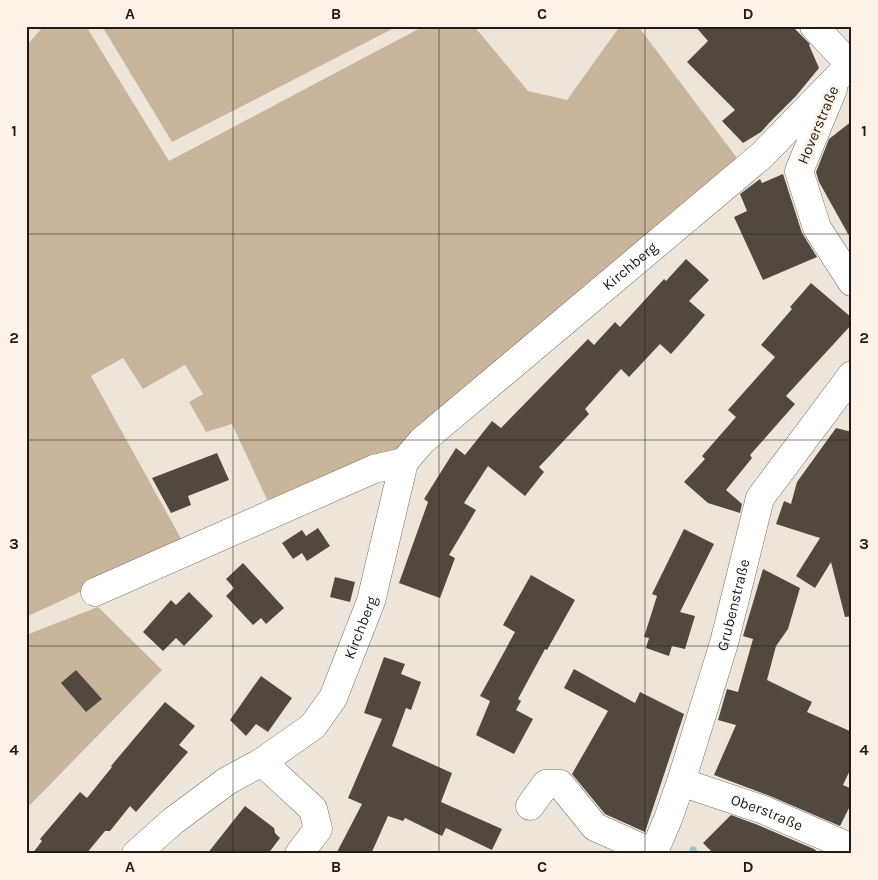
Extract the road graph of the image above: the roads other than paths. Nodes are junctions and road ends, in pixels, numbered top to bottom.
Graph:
1 (814, 26) edge
2 (847, 69) edge
3 (852, 282) edge
4 (852, 375) edge
5 (404, 462) junction
6 (96, 592) dead end
7 (262, 762) junction
8 (681, 782) junction
9 (530, 806) dead end
10 (852, 848) edge
11 (136, 854) edge
12 (299, 854) edge
13 (653, 854) edge

1 - 2 street
2 - 3 street, Hoverstraße
2 - 5 street, Kirchberg
4 - 8 street, Grubenstraße
5 - 6 street
5 - 7 street, Kirchberg
7 - 11 street, Kirchberg
7 - 12 street
8 - 10 street, Oberstraße
8 - 13 street, Grubenstraße
9 - 13 street, Grubenstraße

